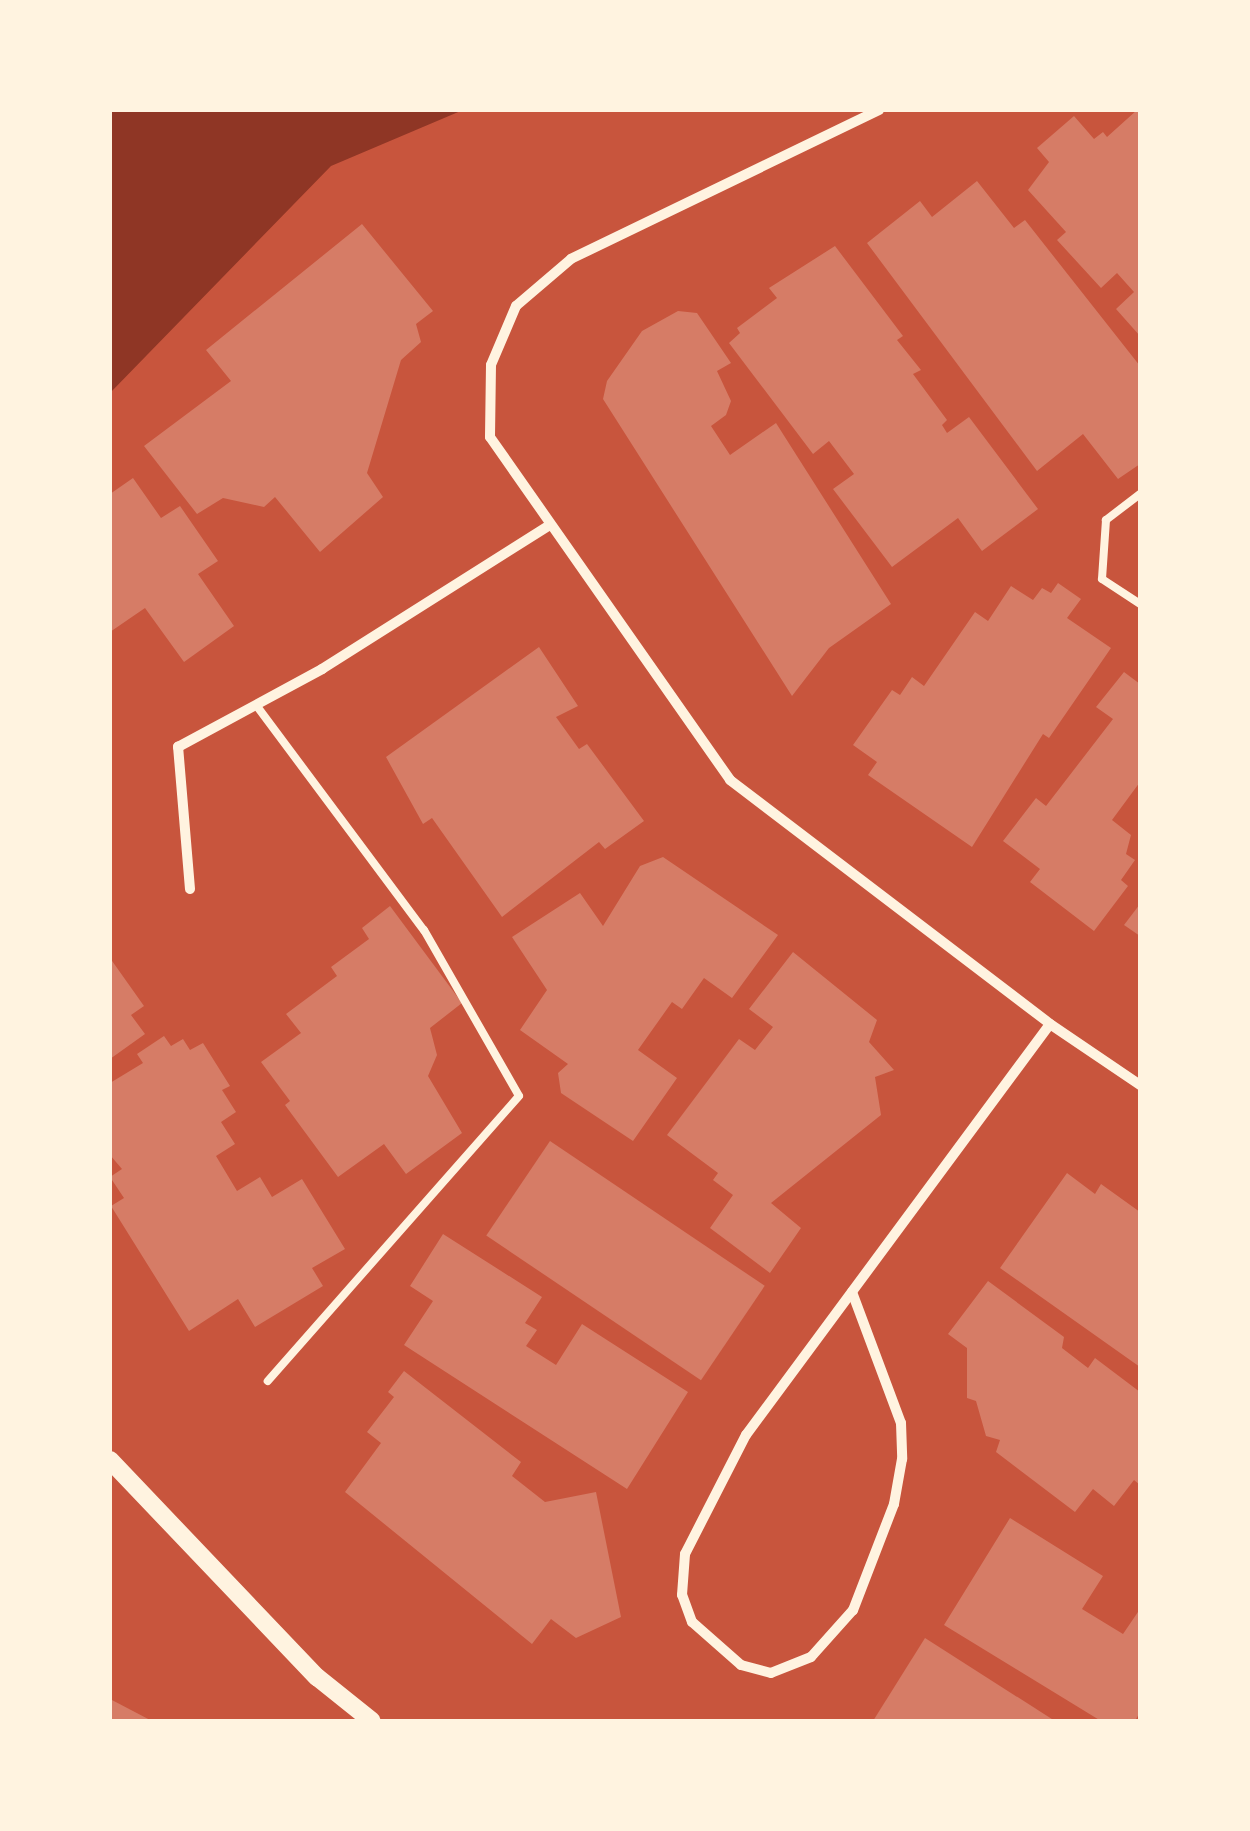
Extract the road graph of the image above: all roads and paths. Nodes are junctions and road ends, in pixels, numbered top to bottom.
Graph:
1 (879, 110) edge
2 (1140, 494) edge
3 (550, 526) junction
4 (1140, 604) edge
5 (256, 704) junction
6 (190, 889) dead end
7 (1050, 1024) junction
8 (1140, 1086) edge
9 (852, 1292) junction
10 (268, 1381) dead end
11 (110, 1460) edge
12 (372, 1721) edge

1 - 3 street
2 - 4 lane
3 - 5 street
3 - 7 street
5 - 6 street
5 - 10 lane
7 - 8 street
7 - 9 street
9 - 9 street
11 - 12 street

